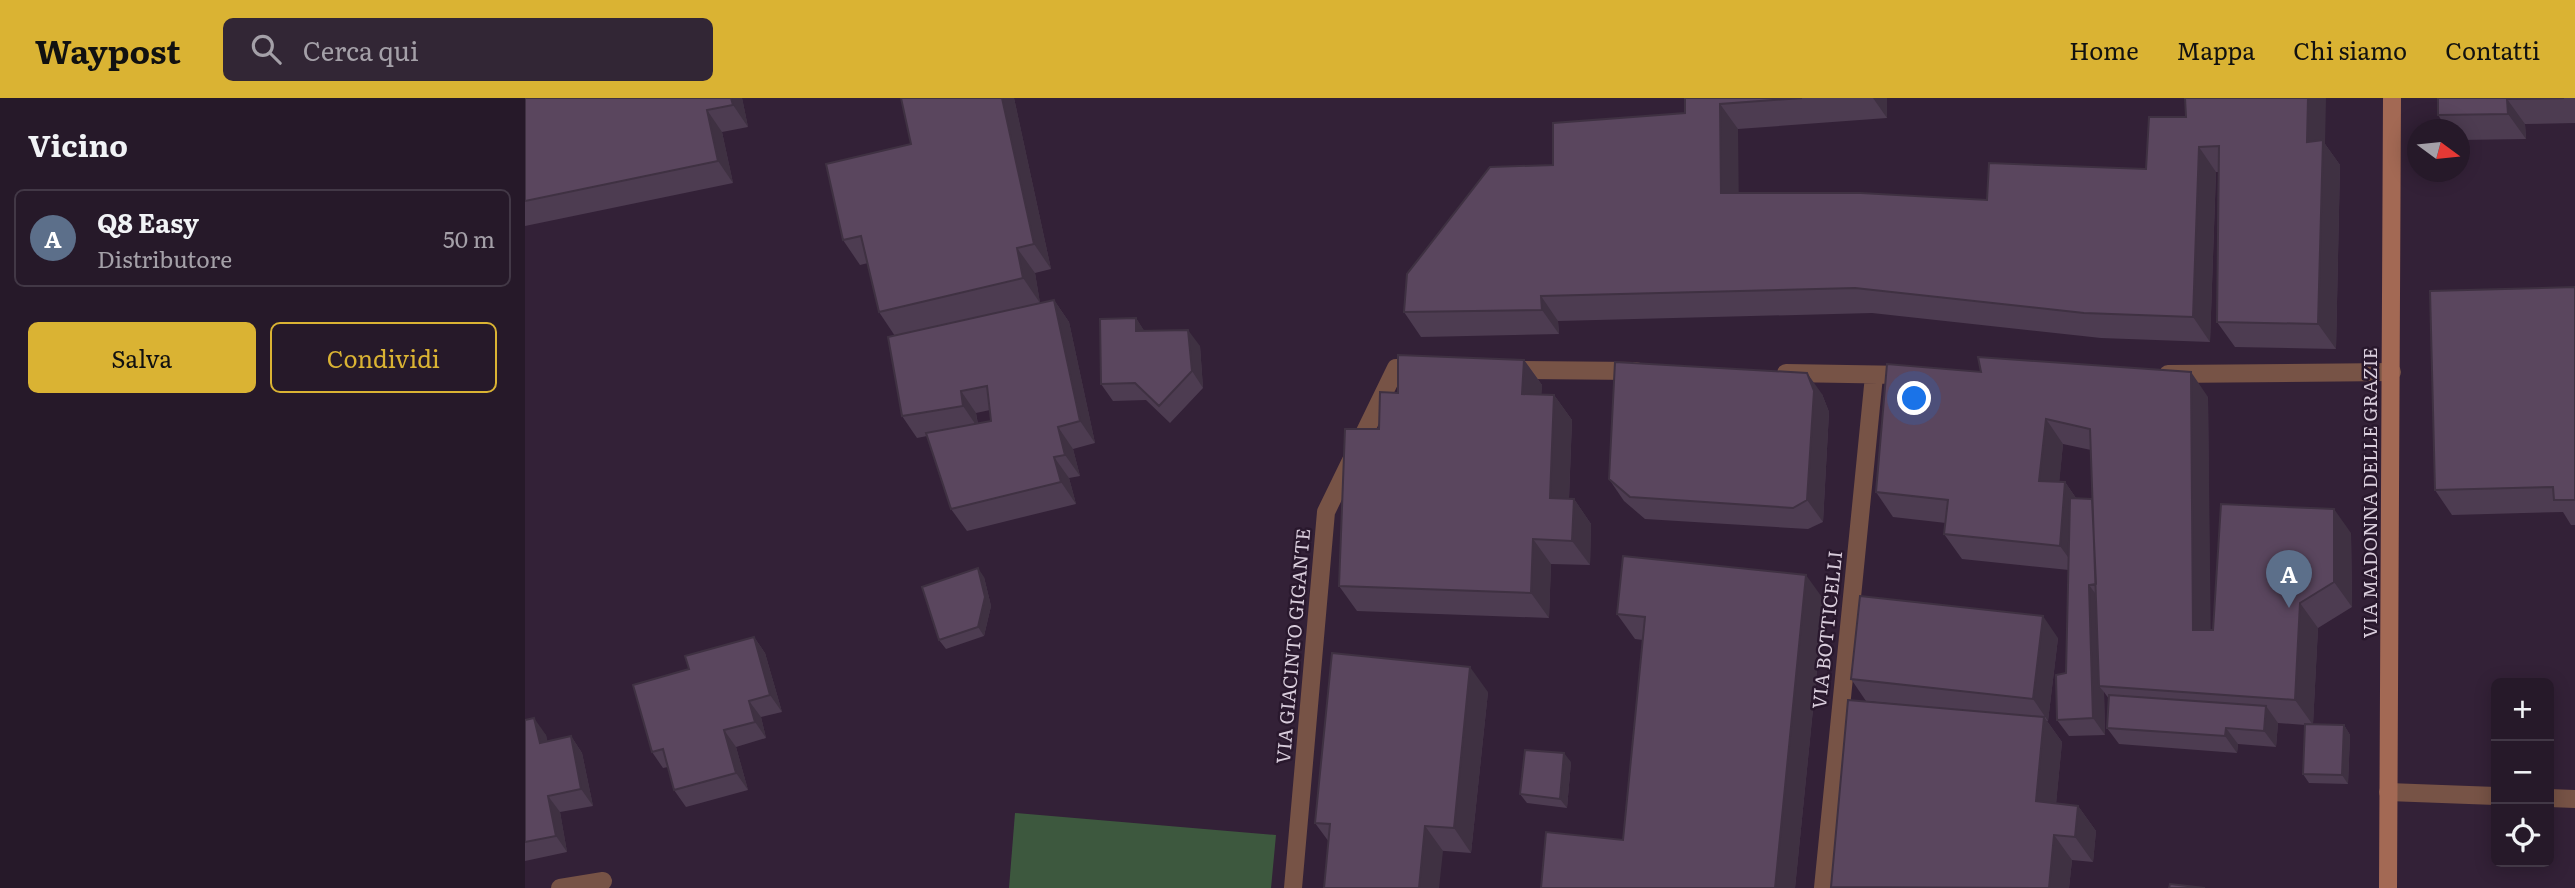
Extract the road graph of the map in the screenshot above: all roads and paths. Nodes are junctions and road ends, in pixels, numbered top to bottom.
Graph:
1 (2392, 98) edge
2 (1438, 369) edge
3 (1494, 369) edge
4 (1647, 371) edge
5 (2392, 372) junction
6 (1771, 373) edge
7 (2154, 374) edge
8 (1930, 375) edge
9 (1874, 376) junction
10 (2388, 792) junction
11 (2491, 796) edge
12 (2554, 798) edge
13 (2575, 799) edge
14 (603, 881) dead end
15 (560, 888) edge
16 (1293, 888) edge
17 (1823, 888) edge
18 (2388, 888) edge

1 - 5 main road, VIA MADONNA DELLE GRAZIE
2 - 16 street, VIA GIACINTO GIGANTE
3 - 4 street
5 - 7 street
5 - 10 main road, VIA MADONNA DELLE GRAZIE
6 - 9 street
8 - 9 street
9 - 17 street, VIA BOTTICELLI
10 - 11 street
10 - 18 main road, VIA MADONNA DELLE GRAZIE
12 - 13 street
14 - 15 street

